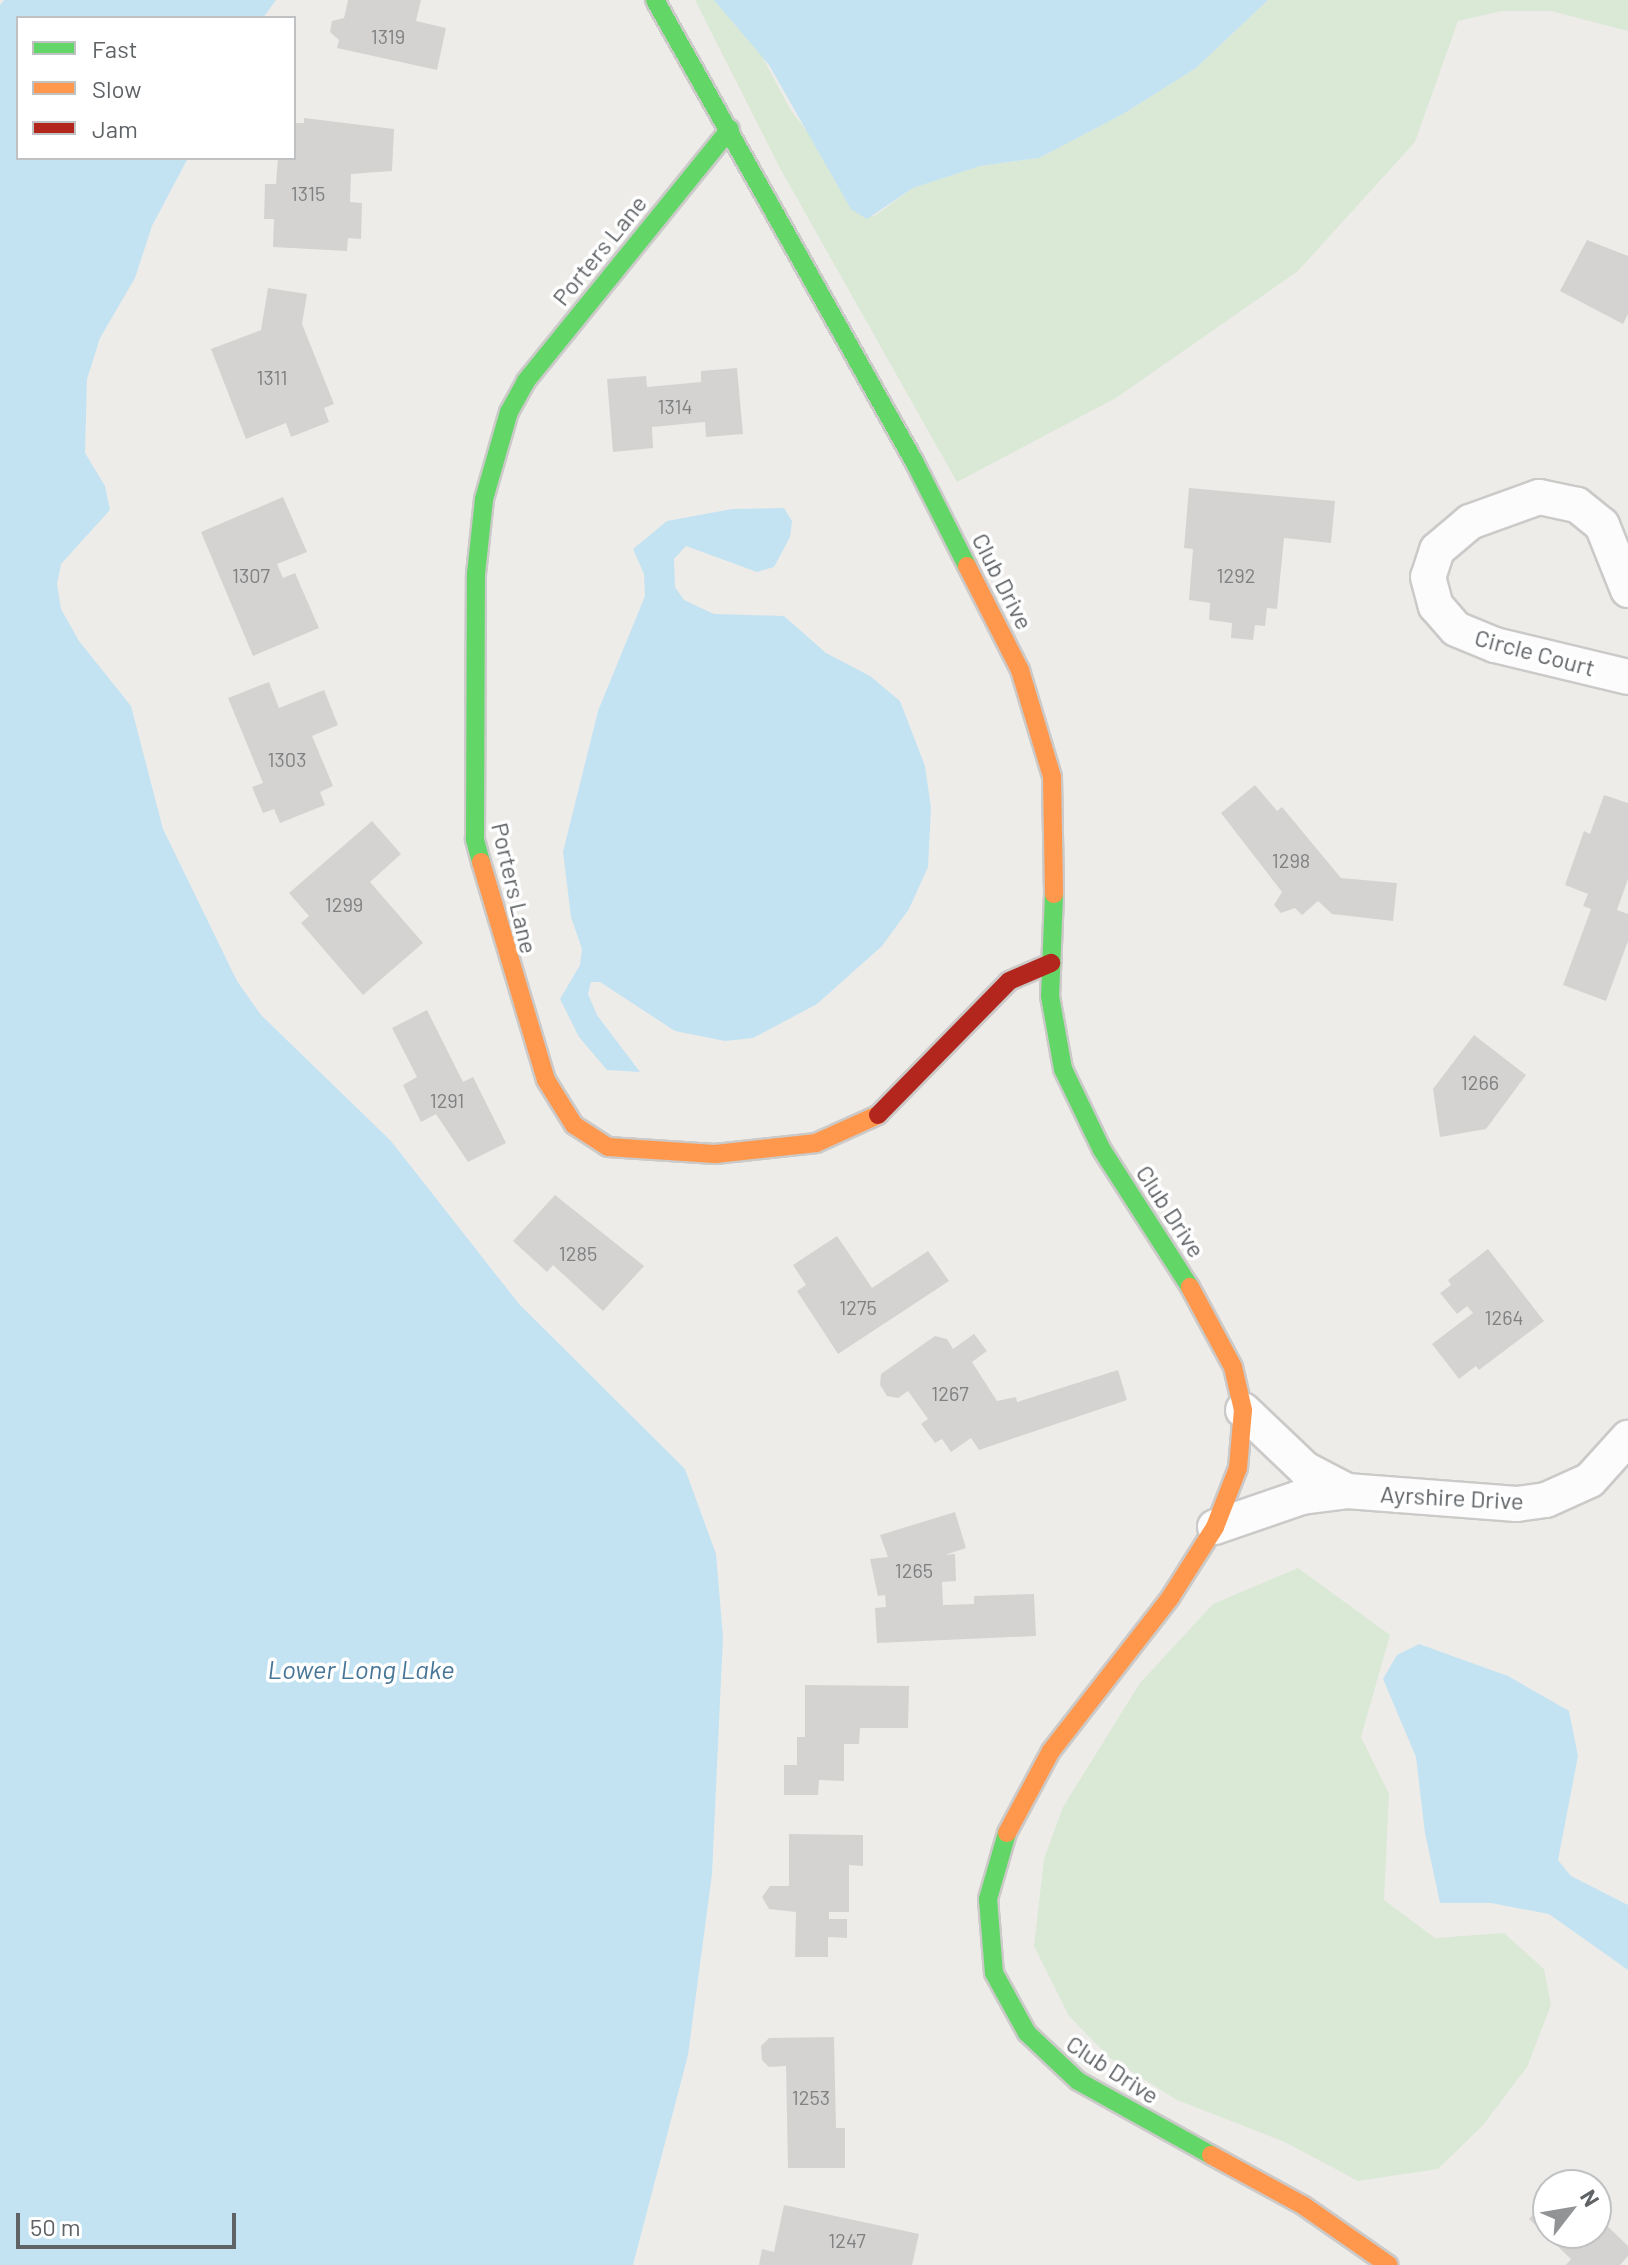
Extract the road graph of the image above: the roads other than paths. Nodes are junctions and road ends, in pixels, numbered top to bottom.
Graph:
1 (655, 0) edge
2 (730, 129) junction
3 (1628, 590) edge
4 (1628, 677) edge
5 (1051, 963) junction
6 (1243, 1410) junction
7 (1628, 1438) edge
8 (1347, 1491) junction
9 (1215, 1527) junction
10 (1389, 2265) edge

1 - 2 street, Club Drive
2 - 5 street, Club Drive
2 - 5 street, Porters Lane
3 - 4 street, Circle Court
5 - 6 street, Club Drive
6 - 8 street, Ayrshire Drive
6 - 9 street, Club Drive
7 - 8 street, Ayrshire Drive
8 - 9 street, Ayrshire Drive
9 - 10 street, Club Drive

